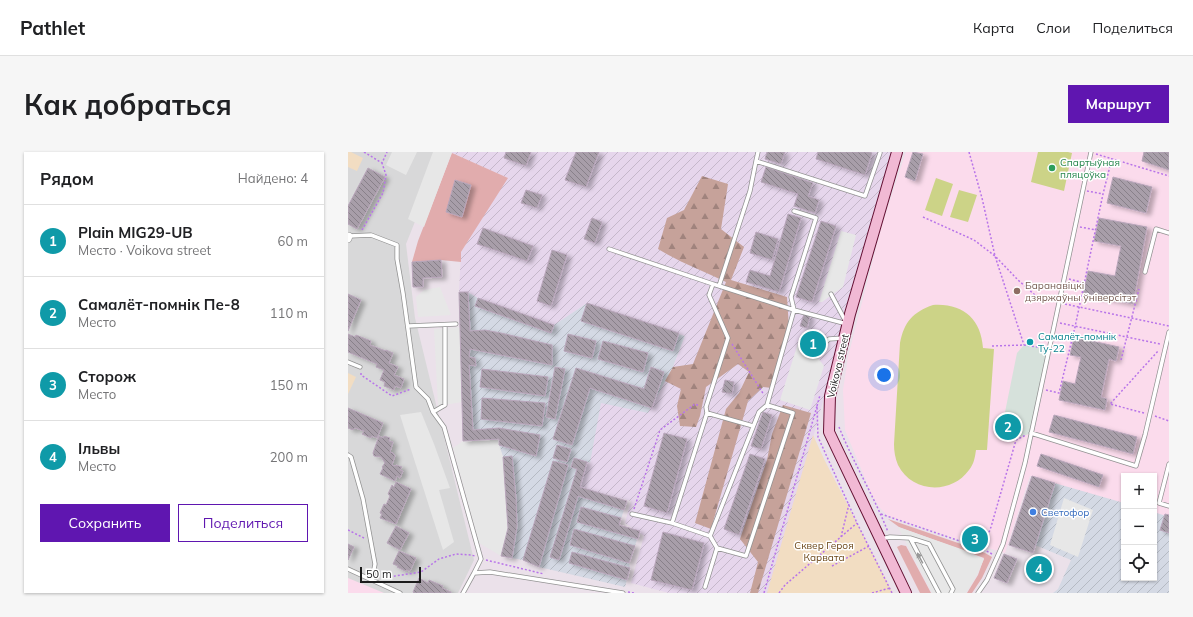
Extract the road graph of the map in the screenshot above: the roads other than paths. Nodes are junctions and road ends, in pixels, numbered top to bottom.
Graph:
1 (758, 152) edge
2 (897, 152) edge
3 (1090, 152) edge
4 (880, 154) dead end
5 (756, 161) junction
6 (794, 211) dead end
7 (1169, 233) edge
8 (349, 238) edge
9 (609, 249) dead end
10 (1145, 272) dead end
11 (713, 284) junction
12 (719, 286) junction
13 (831, 294) dead end
14 (794, 310) junction
15 (444, 324) junction
16 (456, 324) dead end
17 (848, 324) junction
18 (408, 326) junction
19 (1169, 332) edge
20 (844, 338) junction
21 (814, 354) dead end
22 (348, 362) edge
23 (360, 367) road end
24 (768, 404) junction
25 (433, 412) junction
26 (707, 413) junction
27 (753, 426) junction
28 (1031, 433) junction
29 (348, 455) edge
30 (1169, 464) edge
31 (1169, 506) edge
32 (632, 514) road end
33 (672, 523) junction
34 (710, 536) junction
35 (885, 538) junction
36 (910, 538) junction
37 (717, 548) junction
38 (348, 570) edge
39 (474, 573) junction
40 (372, 580) junction
41 (705, 587) dead end
42 (400, 593) edge
43 (463, 593) edge
44 (623, 593) edge
45 (906, 593) edge
46 (938, 593) edge
47 (951, 593) edge
48 (978, 593) edge

1 - 5 lane
2 - 17 main road, Voikova street
3 - 28 lane
4 - 5 lane
5 - 12 lane
6 - 14 lane
7 - 10 lane
8 - 18 lane
9 - 11 lane
11 - 12 lane
11 - 26 lane
12 - 14 lane
13 - 17 lane
14 - 17 lane
14 - 24 lane
15 - 16 lane
15 - 18 lane
15 - 25 lane
17 - 20 main road, Voikova street
18 - 25 lane
19 - 28 lane
20 - 21 lane
20 - 35 main road, Voikova street
22 - 23 lane
24 - 27 lane
24 - 37 lane
25 - 39 lane
26 - 27 lane
26 - 33 lane
27 - 34 lane
28 - 48 lane
29 - 40 lane
30 - 31 lane
32 - 33 lane
33 - 34 lane
34 - 37 lane
35 - 36 lane
35 - 45 main road, Voikova street
46 -> 36 lane
36 - 47 lane
37 - 41 lane
38 - 40 lane
39 - 43 lane
39 - 44 lane
40 - 42 lane

